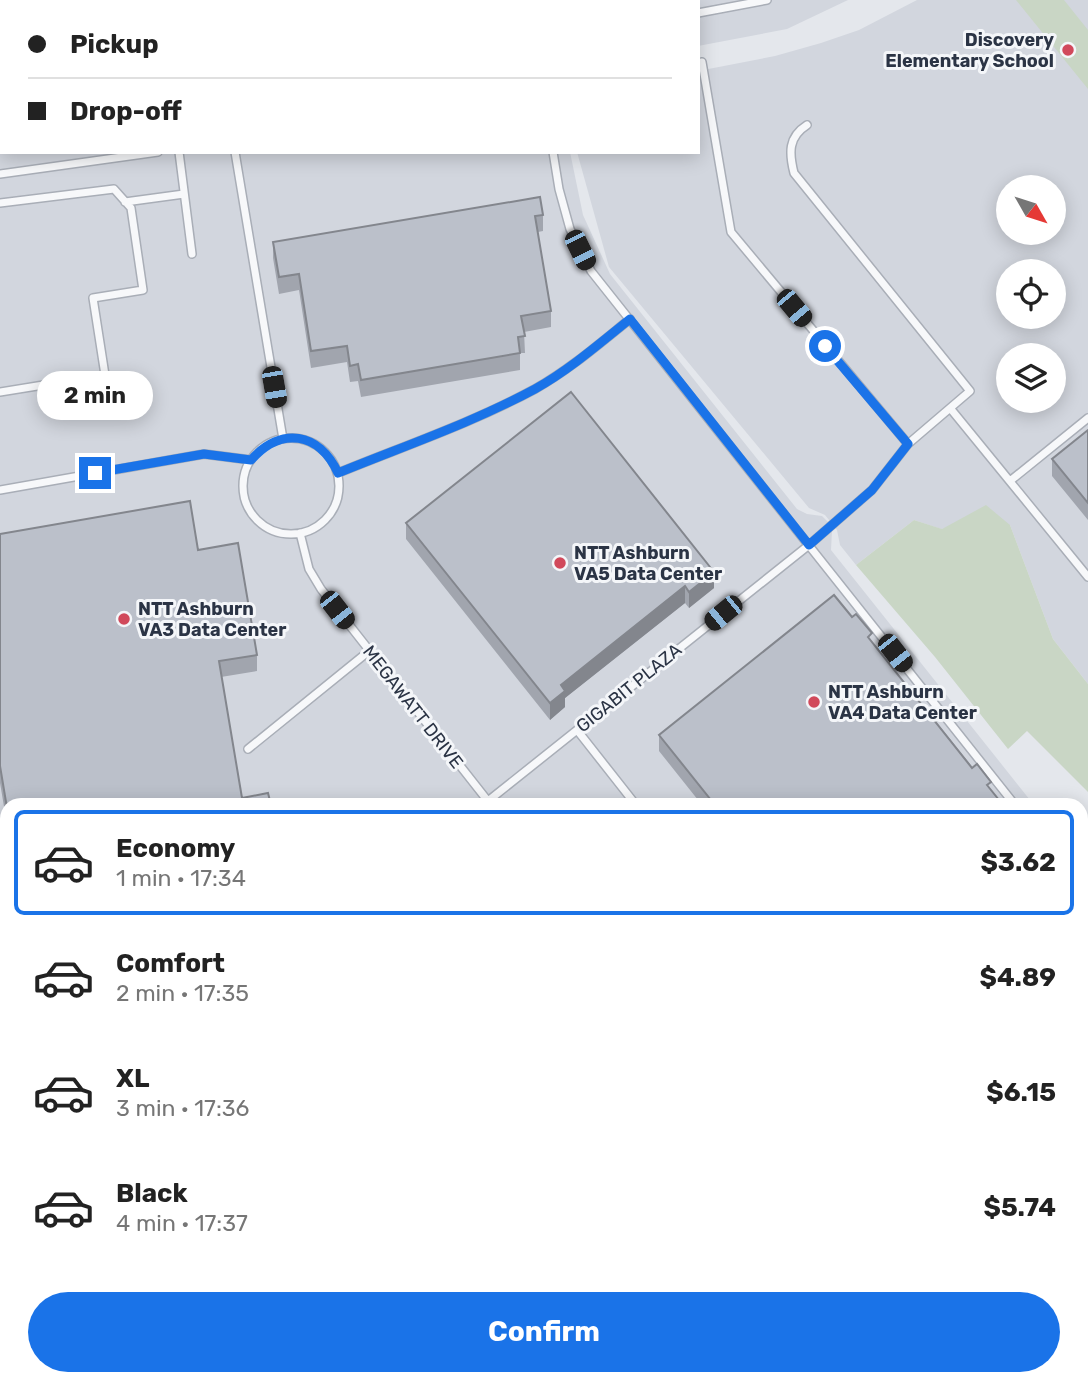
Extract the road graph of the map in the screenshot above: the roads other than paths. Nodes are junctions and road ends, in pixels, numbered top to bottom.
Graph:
1 (767, 0) edge
2 (700, 13) edge
3 (700, 62) edge
4 (807, 125) dead end
5 (144, 154) edge
6 (178, 154) edge
7 (234, 154) edge
8 (553, 154) edge
9 (0, 174) edge
10 (184, 194) junction
11 (125, 202) junction
12 (0, 203) edge
13 (192, 254) dead end
14 (630, 319) junction
15 (0, 392) edge
16 (950, 408) junction
17 (1088, 418) edge
18 (283, 439) junction
19 (908, 444) junction
20 (251, 460) junction
21 (338, 473) junction
22 (1010, 481) junction
23 (0, 491) edge
24 (300, 533) junction
25 (809, 545) junction
26 (1088, 577) edge
27 (369, 651) junction
28 (577, 730) junction
29 (248, 749) dead end
30 (483, 798) edge
31 (495, 798) edge
32 (630, 798) edge
33 (1009, 798) edge

1 - 2 lane
3 - 19 lane
4 - 16 lane, GIGABIT PLAZA
5 - 9 lane
6 - 10 lane
7 - 18 lane
8 - 14 lane
10 - 11 lane
10 - 13 lane
11 - 12 lane
11 - 15 lane
14 - 21 lane
14 - 25 lane
16 - 19 lane, GIGABIT PLAZA
16 - 22 lane
17 - 22 lane
18 - 20 lane
18 - 21 lane
19 - 25 lane, GIGABIT PLAZA
20 - 23 lane
20 - 24 lane
21 - 24 lane
22 - 26 lane
24 - 27 lane, MEGAWATT DRIVE
25 - 28 lane, GIGABIT PLAZA
25 - 33 lane
27 - 29 lane
27 - 30 lane, MEGAWATT DRIVE
28 - 31 lane, GIGABIT PLAZA
28 - 32 lane

